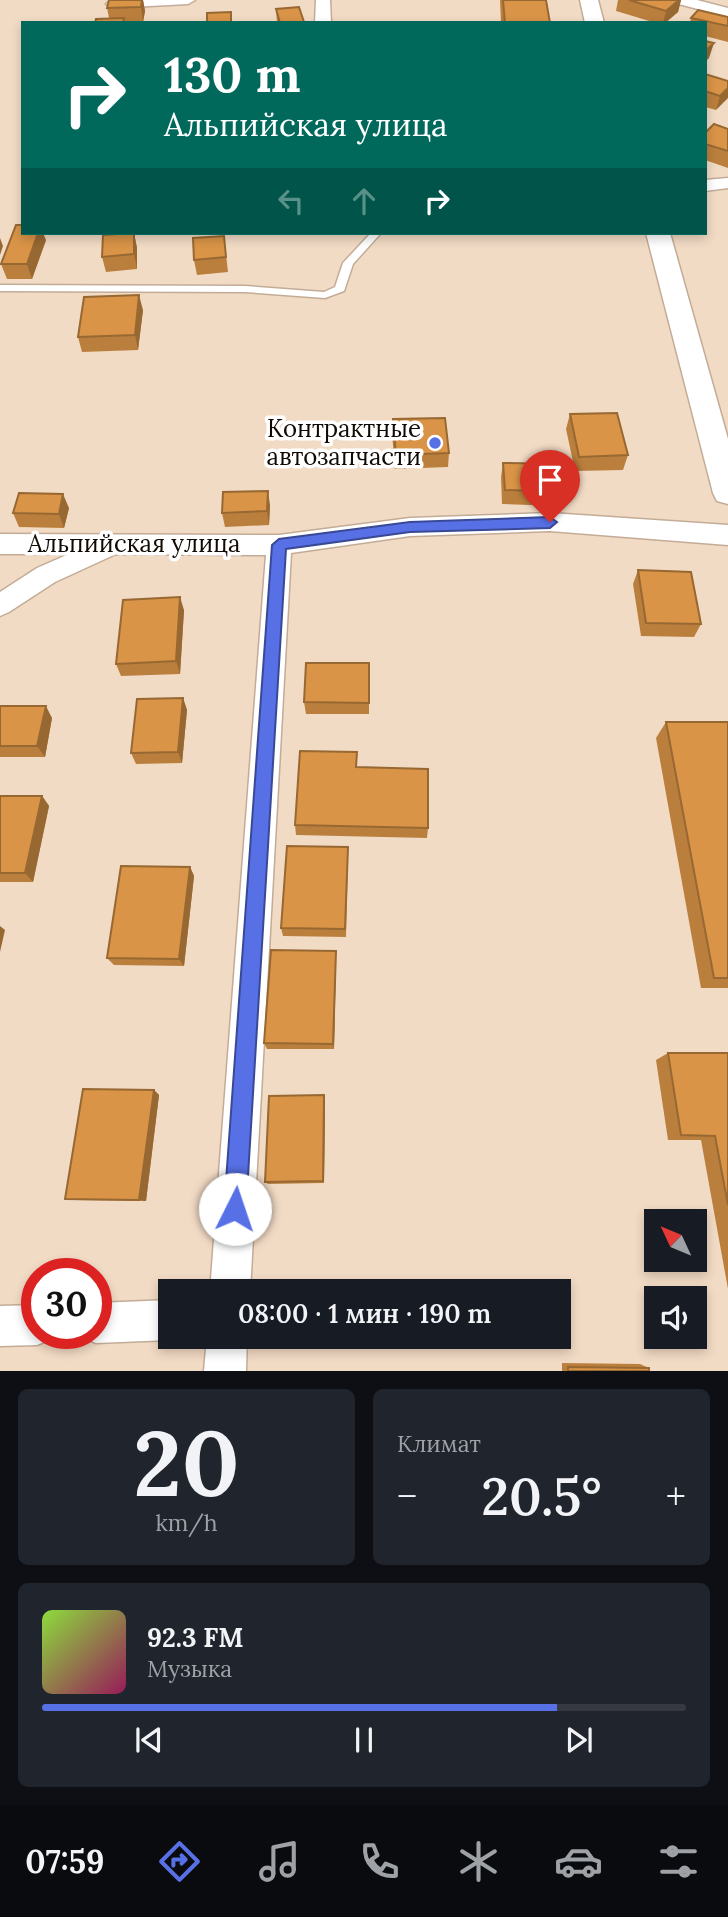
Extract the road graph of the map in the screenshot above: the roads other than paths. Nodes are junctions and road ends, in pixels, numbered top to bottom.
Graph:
1 (188, 0) edge
2 (323, 0) edge
3 (589, 0) edge
4 (680, 0) edge
5 (113, 4) edge
6 (728, 13) edge
7 (323, 21) edge
8 (595, 21) edge
9 (728, 183) edge
10 (707, 186) edge
11 (374, 235) edge
12 (659, 235) edge
13 (0, 288) edge
14 (728, 493) edge
15 (728, 535) edge
16 (0, 544) edge
17 (279, 545) junction
18 (113, 546) junction
19 (0, 605) edge
20 (231, 1279) edge
21 (158, 1320) edge
22 (112, 1322) edge
23 (21, 1325) edge
24 (0, 1326) edge
25 (226, 1349) edge
26 (225, 1371) edge

1 - 5 street
2 - 7 street
3 - 8 street
4 - 6 street
9 - 10 street
11 - 13 lane
12 - 14 street
15 - 17 street, Альпийская улица
16 - 18 street, Альпийская улица
17 - 18 street, Альпийская улица
17 - 20 street
18 - 19 street
21 - 22 street
23 - 24 street
25 - 26 street

